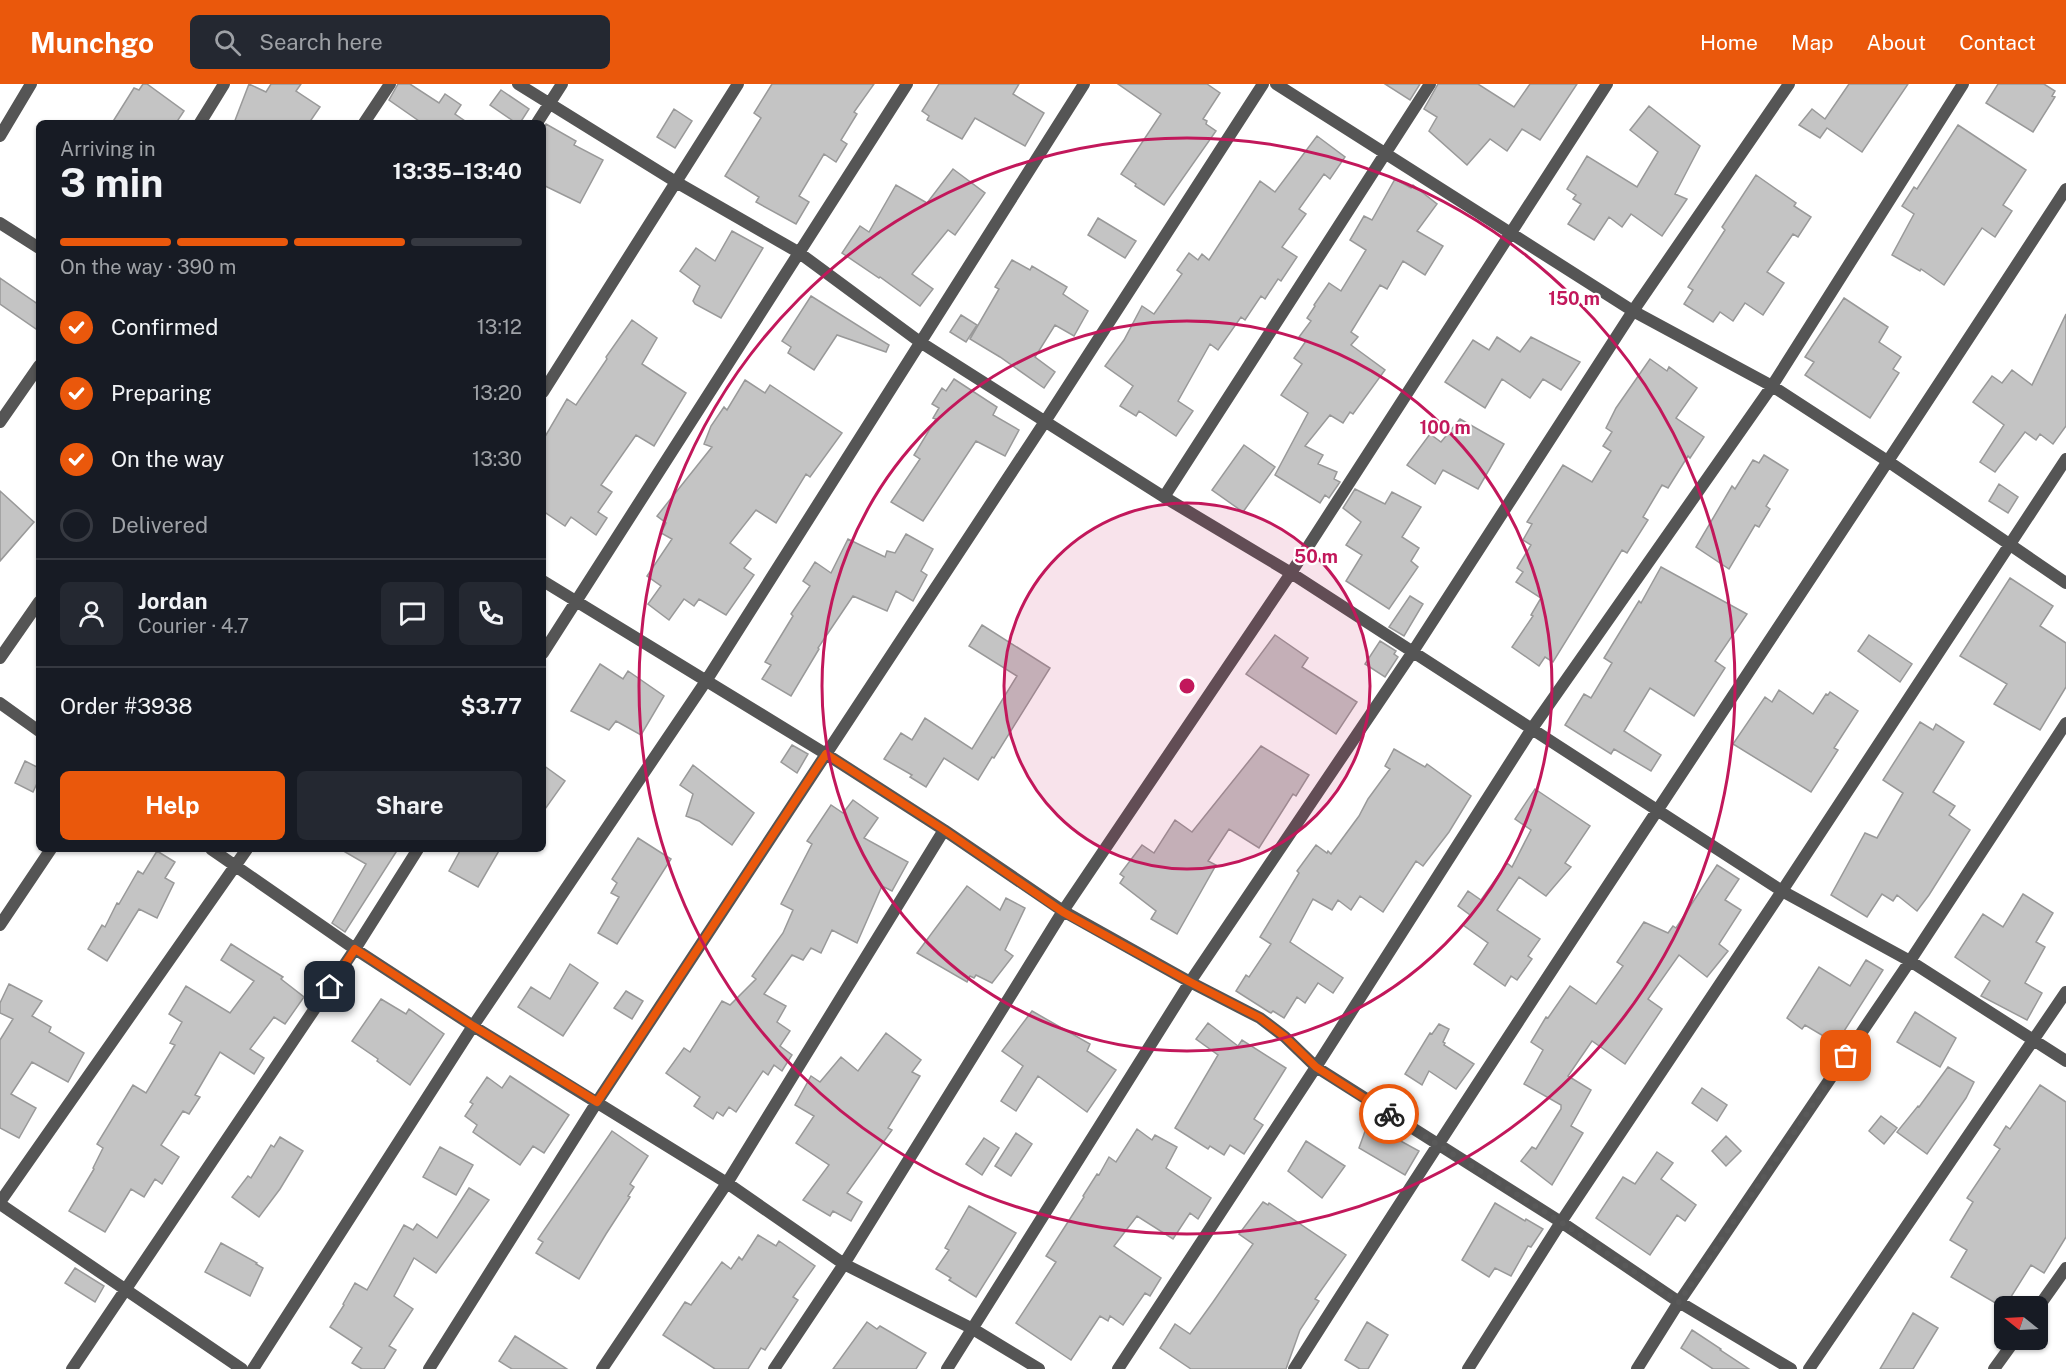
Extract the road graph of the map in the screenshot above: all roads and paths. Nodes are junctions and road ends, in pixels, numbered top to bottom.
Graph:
1 (31, 84) edge
2 (225, 84) edge
3 (390, 84) edge
4 (518, 84) edge
5 (562, 84) edge
6 (738, 84) edge
7 (907, 84) edge
8 (1084, 84) edge
9 (1263, 84) edge
10 (1276, 84) edge
11 (1430, 84) edge
12 (1607, 84) edge
13 (1789, 84) edge
14 (1963, 84) edge
15 (549, 104) junction
16 (202, 120) edge
17 (366, 120) edge
18 (539, 120) edge
19 (0, 136) edge
20 (1386, 153) junction
21 (676, 182) junction
22 (2066, 189) edge
23 (0, 223) edge
24 (1510, 234) junction
25 (36, 246) edge
26 (798, 252) junction
27 (1633, 311) junction
28 (920, 342) junction
29 (36, 370) edge
30 (1772, 386) junction
31 (546, 387) edge
32 (1046, 420) junction
33 (0, 422) edge
34 (2066, 459) edge
35 (1889, 462) junction
36 (1164, 497) junction
37 (2010, 544) junction
38 (1291, 573) junction
39 (546, 583) edge
40 (2066, 583) edge
41 (576, 602) junction
42 (36, 606) edge
43 (546, 649) edge
44 (1412, 653) junction
45 (0, 658) edge
46 (706, 681) junction
47 (0, 703) edge
48 (2066, 723) edge
49 (36, 729) edge
50 (1530, 730) junction
51 (826, 754) junction
52 (1657, 811) junction
53 (944, 830) junction
54 (49, 852) edge
55 (215, 852) edge
56 (245, 852) edge
57 (416, 852) edge
58 (236, 866) junction
59 (1782, 891) junction
60 (1063, 912) junction
61 (0, 925) edge
62 (355, 949) junction
63 (1910, 961) junction
64 (1190, 982) junction
65 (2066, 992) edge
66 (473, 1026) junction
67 (2033, 1041) junction
68 (2066, 1061) edge
69 (1316, 1067) junction
70 (597, 1102) junction
71 (1437, 1144) junction
72 (727, 1183) junction
73 (0, 1203) edge
74 (1561, 1222) junction
75 (844, 1264) junction
76 (2066, 1268) edge
77 (126, 1290) junction
78 (2046, 1296) edge
79 (1679, 1302) junction
80 (973, 1329) junction
81 (2008, 1350) edge
82 (72, 1369) edge
83 (242, 1369) edge
84 (253, 1369) edge
85 (429, 1369) edge
86 (602, 1369) edge
87 (774, 1369) edge
88 (948, 1369) edge
89 (1039, 1369) edge
90 (1118, 1369) edge
91 (1294, 1369) edge
92 (1468, 1369) edge
93 (1637, 1369) edge
94 (1791, 1369) edge
95 (1809, 1369) edge
96 (1994, 1369) edge

1 - 19 street
2 - 16 street
3 - 17 street
4 - 15 street
5 - 15 street
6 - 21 street
7 - 26 street
8 - 28 street
9 - 32 street
10 - 20 street
11 - 20 street
12 - 24 street
13 - 27 street
14 - 30 street
15 - 18 street
15 - 21 street
20 - 24 street
20 - 36 street
21 - 26 street
21 - 31 street
22 - 35 street
23 - 25 street
24 - 27 street
24 - 38 street
26 - 28 street
26 - 41 street
27 - 30 street
27 - 44 street
28 - 32 street
28 - 46 street
29 - 33 street
30 - 35 street
30 - 50 street
32 - 36 street
32 - 51 street
34 - 37 street
35 - 37 street
35 - 52 street
36 - 38 street
37 - 40 street
37 - 59 street
38 - 44 street
38 - 60 street
39 - 41 street
41 - 43 street
41 - 46 street
42 - 45 street
44 - 50 street
44 - 64 street
46 - 51 street
46 - 66 street
47 - 49 street
48 - 63 street
50 - 52 street
50 - 69 street
51 - 53 street
51 - 70 street
52 - 59 street
52 - 71 street
53 - 60 street
53 - 72 street
54 - 61 street
55 - 58 street
56 - 58 street
57 - 62 street
58 - 62 street
58 - 73 street
59 - 63 street
59 - 74 street
60 - 64 street
60 - 75 street
62 - 66 street
62 - 77 street
63 - 67 street
63 - 79 street
64 - 69 street
64 - 80 street
65 - 67 street
66 - 70 street
66 - 84 street
67 - 68 street
67 - 95 street
69 - 71 street
69 - 90 street
70 - 72 street
70 - 85 street
71 - 74 street
71 - 91 street
72 - 75 street
72 - 86 street
73 - 77 street
74 - 79 street
74 - 92 street
75 - 80 street
75 - 87 street
76 - 78 street
77 - 82 street
77 - 83 street
79 - 93 street
79 - 94 street
80 - 88 street
80 - 89 street
81 - 96 street

